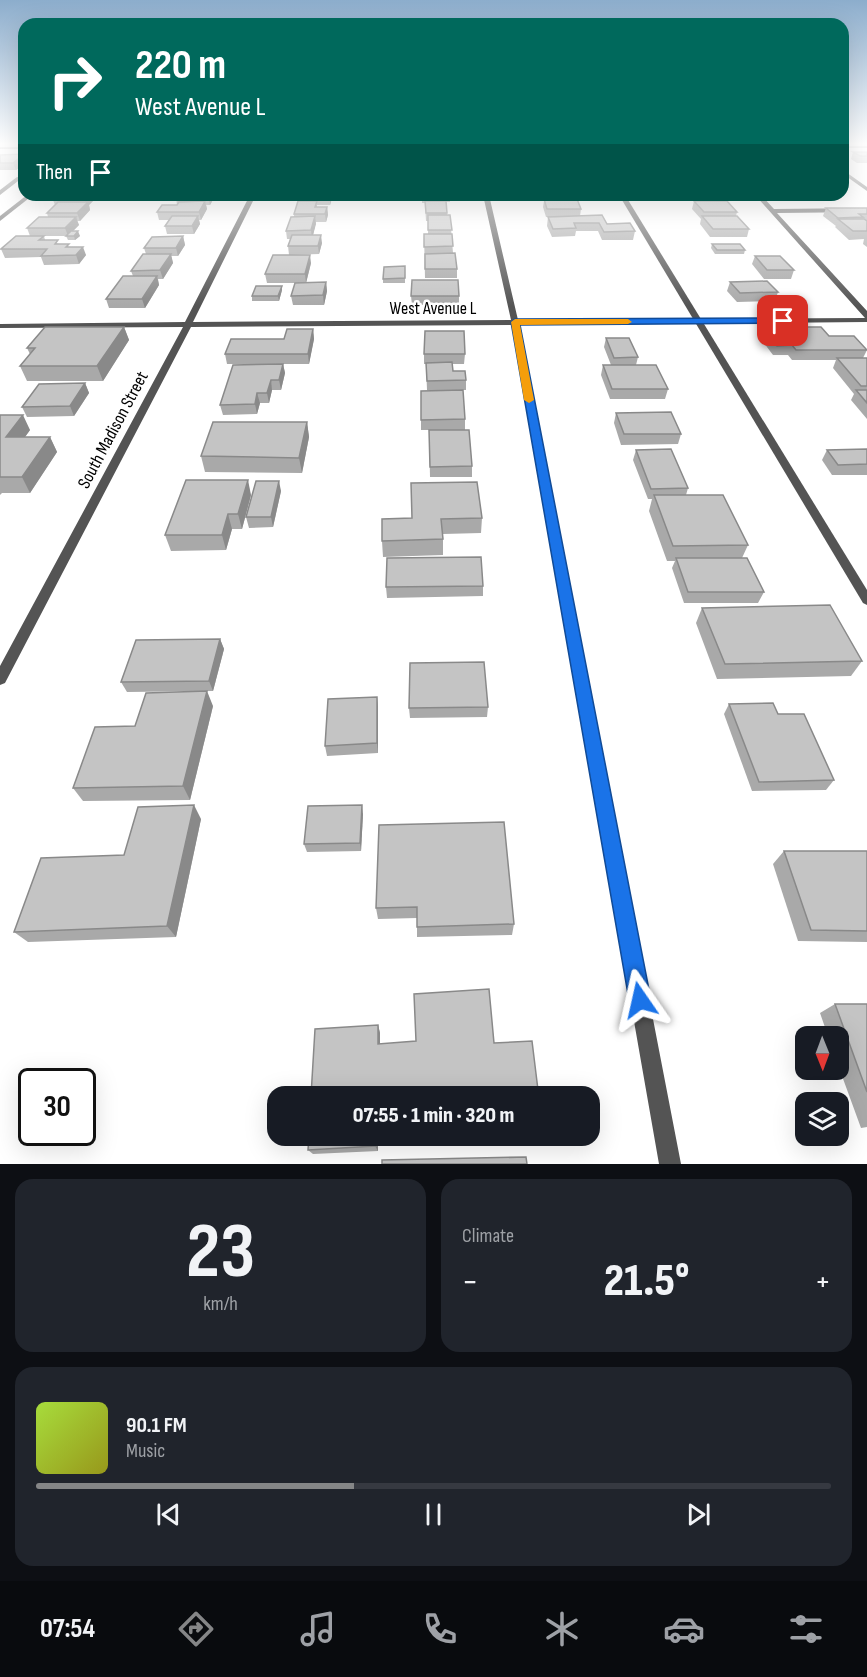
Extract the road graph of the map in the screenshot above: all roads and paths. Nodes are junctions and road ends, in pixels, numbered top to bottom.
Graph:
1 (22, 201) edge
2 (250, 201) edge
3 (487, 201) edge
4 (626, 201) edge
5 (764, 201) edge
6 (867, 210) edge
7 (773, 211) junction
8 (0, 219) edge
9 (867, 318) edge
10 (698, 321) junction
11 (515, 322) junction
12 (188, 325) junction
13 (0, 326) edge
14 (867, 600) edge
15 (0, 679) edge
16 (670, 1164) edge

1 - 8 street
2 - 12 street, South Madison Street
3 - 11 street
4 - 10 street
5 - 7 street
6 - 7 street
7 - 9 street
9 - 10 street, West Avenue L
10 - 11 street, West Avenue L
10 - 14 street
11 - 12 street, West Avenue L
11 - 16 street
12 - 13 street, West Avenue L
12 - 15 street, South Madison Street

